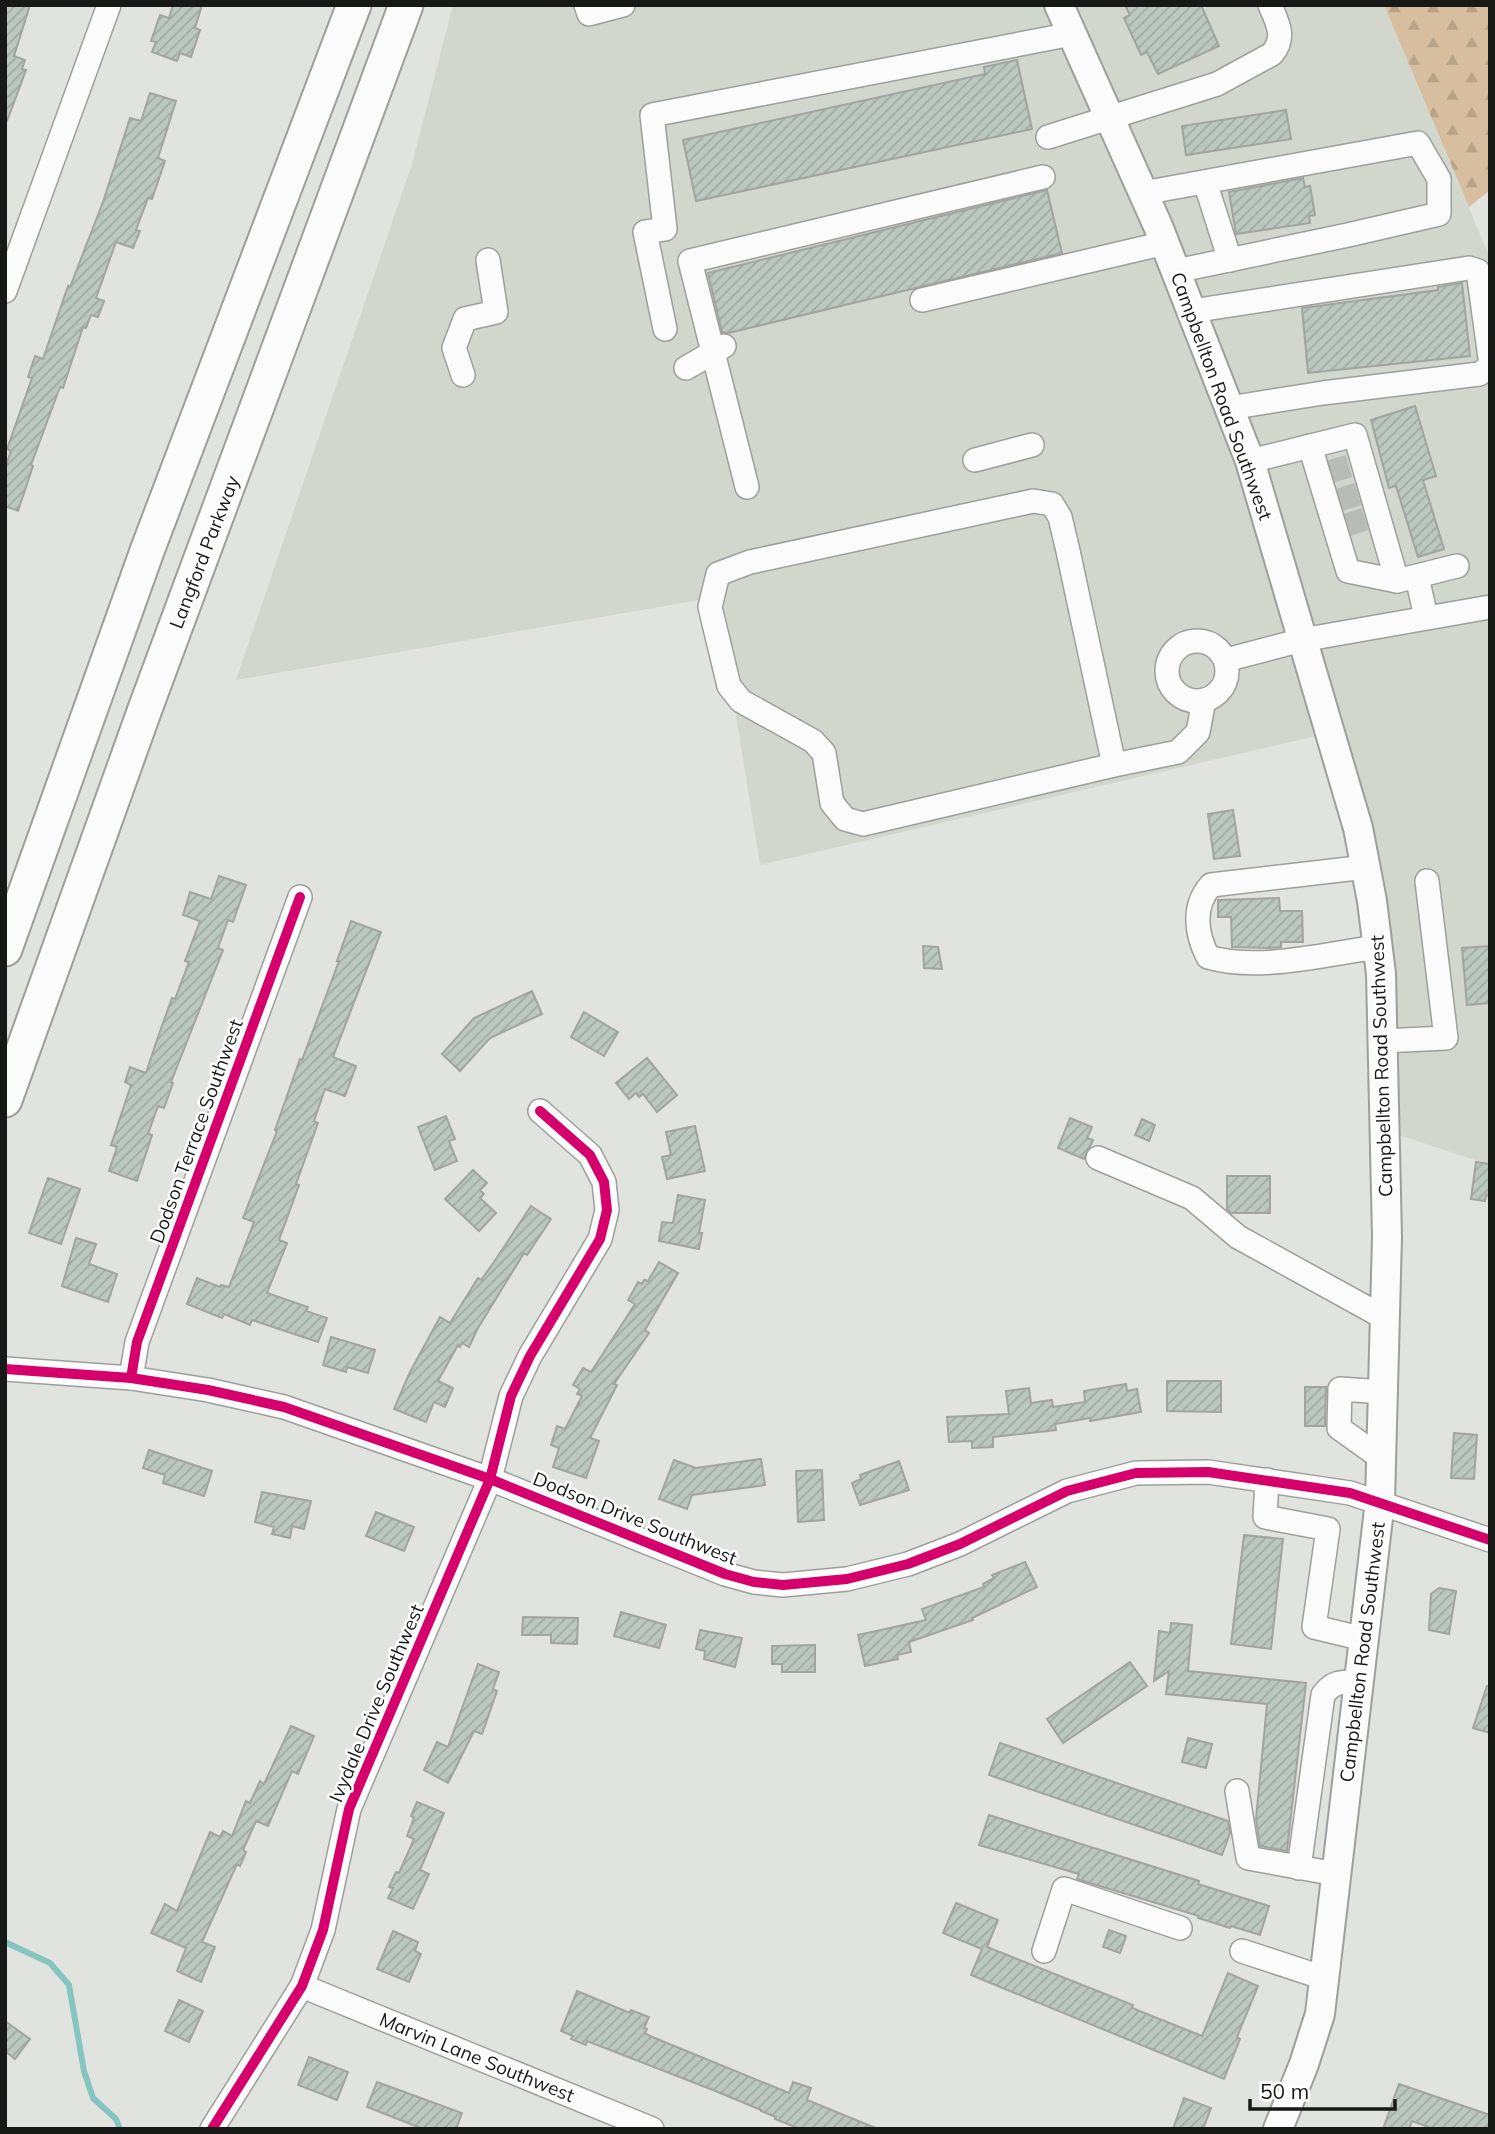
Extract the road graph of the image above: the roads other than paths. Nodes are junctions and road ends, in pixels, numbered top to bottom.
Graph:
1 (109, 5) edge
2 (354, 5) edge
3 (406, 5) edge
4 (586, 5) edge
5 (623, 5) edge
6 (1059, 5) edge
7 (1270, 5) edge
8 (1072, 34) junction
9 (1110, 118) junction
10 (1048, 137) dead end
11 (1043, 177) dead end
12 (1205, 182) junction
13 (1143, 193) junction
14 (1165, 243) junction
15 (488, 260) dead end
16 (1230, 260) junction
17 (1176, 271) junction
18 (5, 291) edge
19 (922, 300) dead end
20 (1192, 311) junction
21 (666, 329) dead end
22 (718, 349) junction
23 (1490, 358) edge
24 (1490, 367) edge
25 (686, 368) dead end
26 (463, 375) dead end
27 (1229, 408) junction
28 (1032, 445) dead end
29 (1310, 446) junction
30 (975, 460) dead end
31 (1250, 461) junction
32 (1340, 468) junction
33 (747, 487) dead end
34 (1349, 497) junction
35 (1356, 522) junction
36 (1457, 566) dead end
37 (1407, 579) junction
38 (1490, 607) edge
39 (1426, 617) junction
40 (1303, 640) junction
41 (1226, 660) junction
42 (1204, 700) junction
43 (1114, 765) junction
44 (1366, 867) junction
45 (1427, 881) dead end
46 (300, 897) dead end
47 (1378, 947) junction
48 (5, 949) edge
49 (1382, 1041) junction
50 (5, 1100) edge
51 (540, 1111) dead end
52 (1098, 1158) dead end
53 (1385, 1318) junction
54 (5, 1369) edge
55 (131, 1378) junction
56 (1383, 1392) junction
57 (1381, 1458) junction
58 (490, 1479) junction
59 (1267, 1480) junction
60 (1380, 1501) junction
61 (1490, 1540) edge
62 (1364, 1639) junction
63 (1359, 1682) junction
64 (1237, 1791) dead end
65 (1299, 1868) junction
66 (1336, 1874) junction
67 (1180, 1928) dead end
68 (1044, 1951) dead end
69 (1242, 1951) dead end
70 (1324, 1978) junction
71 (303, 1986) junction
72 (212, 2129) edge
73 (652, 2129) edge
74 (1278, 2129) edge

1 - 18 street
2 - 48 highway
3 - 50 highway, Langford Parkway
4 - 5 street
6 - 8 main road, Campbellton Road Southwest
7 - 9 street
8 - 9 main road, Campbellton Road Southwest
8 - 21 street
9 - 10 street
9 - 13 main road, Campbellton Road Southwest
11 - 22 street
12 - 13 street
12 - 16 street
12 - 16 street
13 - 14 main road, Campbellton Road Southwest
14 - 17 main road, Campbellton Road Southwest
14 - 19 street
15 - 26 street
16 - 17 street
17 - 20 main road, Campbellton Road Southwest
20 - 23 street
20 - 27 main road, Campbellton Road Southwest
22 - 25 street
22 - 33 street
24 - 27 street
27 - 31 main road, Campbellton Road Southwest
28 - 30 street
29 - 31 street
29 - 32 street
29 - 32 street
31 - 40 main road, Campbellton Road Southwest
32 - 34 street
32 - 34 street
34 - 35 street
34 - 35 street
35 - 37 street
35 - 37 street
36 - 37 street
37 - 39 street
38 - 39 street
39 - 40 street
40 - 41 street
40 - 44 main road, Campbellton Road Southwest
41 - 42 street
41 - 42 street
42 - 43 street
43 - 43 street
44 - 47 main road, Campbellton Road Southwest
44 - 47 street
45 - 49 street
46 - 55 street, Dodson Terrace Southwest
47 - 49 main road, Campbellton Road Southwest
49 - 53 main road, Campbellton Road Southwest
51 - 58 street, Ivydale Drive Southwest
52 - 53 street
53 - 56 main road, Campbellton Road Southwest
54 - 55 street, Dodson Drive Southwest
55 - 58 street, Dodson Drive Southwest
56 - 57 main road, Campbellton Road Southwest
56 - 57 street
57 - 60 main road, Campbellton Road Southwest
58 - 59 street, Dodson Drive Southwest
58 - 71 street, Ivydale Drive Southwest
59 - 60 street, Dodson Drive Southwest
59 - 62 street
60 - 61 street, Dodson Drive Southwest
60 - 62 main road, Campbellton Road Southwest
62 - 63 main road, Campbellton Road Southwest
63 - 65 street
63 - 66 main road, Campbellton Road Southwest
64 - 65 street
65 - 66 street
66 - 70 main road, Campbellton Road Southwest
67 - 68 street
69 - 70 street
70 - 74 main road, Campbellton Road Southwest
71 - 72 street, Ivydale Drive Southwest
71 - 73 street, Marvin Lane Southwest

